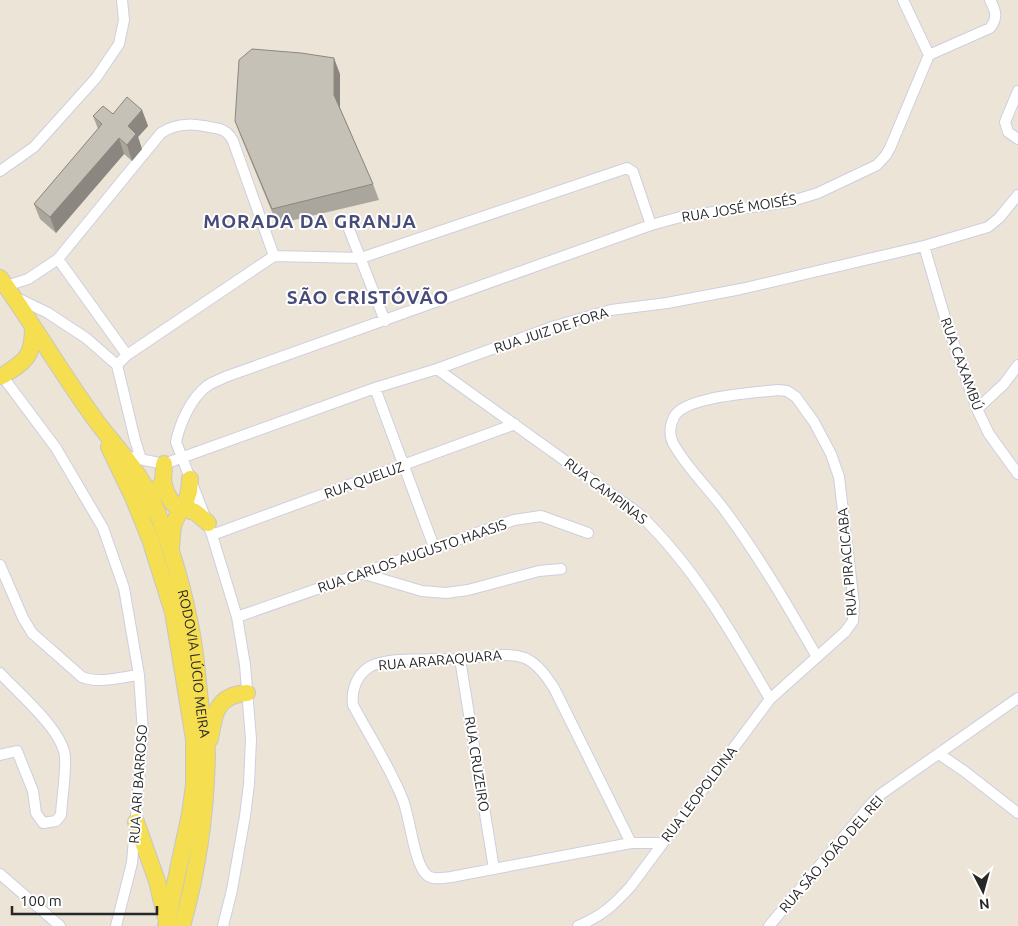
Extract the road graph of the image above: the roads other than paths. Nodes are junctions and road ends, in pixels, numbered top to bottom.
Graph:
1 (122, 0) edge
2 (903, 0) edge
3 (990, 0) edge
4 (929, 55) junction
5 (1018, 91) edge
6 (1018, 139) edge
7 (0, 171) edge
8 (1018, 195) edge
9 (347, 224) dead end
10 (652, 225) junction
11 (924, 246) junction
12 (274, 256) junction
13 (58, 258) junction
14 (361, 258) junction
15 (6, 287) edge
16 (384, 321) junction
17 (33, 327) junction
18 (127, 355) junction
19 (24, 362) junction
20 (57, 363) junction
21 (117, 365) junction
22 (1018, 365) edge
23 (438, 369) junction
24 (1, 375) edge
25 (376, 388) junction
26 (977, 409) junction
27 (97, 422) junction
28 (515, 424) junction
29 (125, 456) junction
30 (182, 458) junction
31 (141, 459) junction
32 (164, 464) junction
33 (404, 465) junction
34 (1018, 474) edge
35 (190, 479) junction
36 (163, 482) junction
37 (151, 498) junction
38 (181, 508) junction
39 (210, 529) junction
40 (588, 533) dead end
41 (434, 547) junction
42 (171, 553) junction
43 (0, 565) edge
44 (561, 569) dead end
45 (361, 573) junction
46 (173, 612) junction
47 (237, 617) junction
48 (817, 657) junction
49 (460, 659) junction
50 (0, 673) edge
51 (139, 675) junction
52 (247, 694) junction
53 (1018, 698) edge
54 (770, 699) junction
55 (207, 751) junction
56 (939, 754) junction
57 (0, 755) edge
58 (1018, 813) edge
59 (136, 822) junction
60 (631, 843) junction
61 (663, 843) junction
62 (494, 869) junction
63 (0, 874) edge
64 (176, 925) edge
65 (60, 926) edge
66 (116, 926) edge
67 (223, 926) edge
68 (578, 926) edge
69 (769, 926) edge

1 - 7 street
2 - 4 street
3 - 4 street
4 - 10 street, RUA JOSÉ MOISÉS
5 - 6 street
8 - 11 street, RUA JUIZ DE FORA
9 - 14 street
10 - 14 street
10 - 16 street, RUA JOSÉ MOISÉS
11 - 23 street, RUA JUIZ DE FORA
11 - 26 street, RUA CAXAMBÚ
12 - 13 street
12 - 14 street
12 - 18 street
13 - 15 street
13 - 18 street
14 - 16 street
15 - 17 main road, RODOVIA LÚCIO MEIRA
15 - 21 street
16 - 30 street, RUA JOSÉ MOISÉS
17 - 19 main road
17 - 20 main road, RODOVIA LÚCIO MEIRA
18 - 21 street
19 - 20 main road
19 - 24 main road
20 - 27 main road, RODOVIA LÚCIO MEIRA
21 - 31 street
22 - 26 street
23 - 25 street, RUA JUIZ DE FORA
23 - 28 street, RUA CAMPINAS
24 - 51 street, RUA ARI BARROSO
25 - 30 street, RUA JUIZ DE FORA
25 - 33 street
26 - 34 street, RUA CAXAMBÚ
27 - 29 main road, RODOVIA LÚCIO MEIRA
27 - 46 main road, RODOVIA LÚCIO MEIRA
28 - 33 street, RUA QUELUZ
28 - 54 street, RUA CAMPINAS
29 - 31 street
29 - 37 main road, RODOVIA LÚCIO MEIRA
30 - 32 street, RUA JUIZ DE FORA
30 - 35 street, RUA JOSÉ MOISÉS
31 - 32 street
32 - 36 main road
33 - 39 street, RUA QUELUZ
33 - 41 street
35 - 38 main road
35 - 39 street, RUA JOSÉ MOISÉS
36 - 37 main road
36 - 38 main road
37 - 42 main road, RODOVIA LÚCIO MEIRA
37 - 46 main road
38 - 39 main road
38 - 42 main road
39 - 47 street, RUA JOSÉ MOISÉS
40 - 41 street, RUA CARLOS AUGUSTO HAASIS
41 - 45 street, RUA CARLOS AUGUSTO HAASIS
42 - 55 main road, RODOVIA LÚCIO MEIRA
43 - 51 street
44 - 45 street
45 - 47 street, RUA CARLOS AUGUSTO HAASIS
46 - 64 main road, RODOVIA LÚCIO MEIRA
47 - 52 street, RUA JOSÉ MOISÉS
48 - 48 street, RUA PIRACICABA
48 - 54 street, RUA LEOPOLDINA
49 - 60 street, RUA ARARAQUARA
49 - 62 street, RUA CRUZEIRO
49 - 62 street, RUA ARARAQUARA
50 - 57 street
51 - 59 street, RUA ARI BARROSO
52 - 55 main road
52 - 67 street, RUA JOSÉ MOISÉS
53 - 56 street, RUA SÃO JOÃO DEL REI
54 - 61 street, RUA LEOPOLDINA
55 - 64 main road, RODOVIA LÚCIO MEIRA
56 - 58 street
56 - 69 street, RUA SÃO JOÃO DEL REI
59 - 64 main road
59 - 66 street, RUA ARI BARROSO
60 - 61 street, RUA ARARAQUARA
60 - 62 street, RUA ARARAQUARA
61 - 68 street, RUA LEOPOLDINA
63 - 65 street

